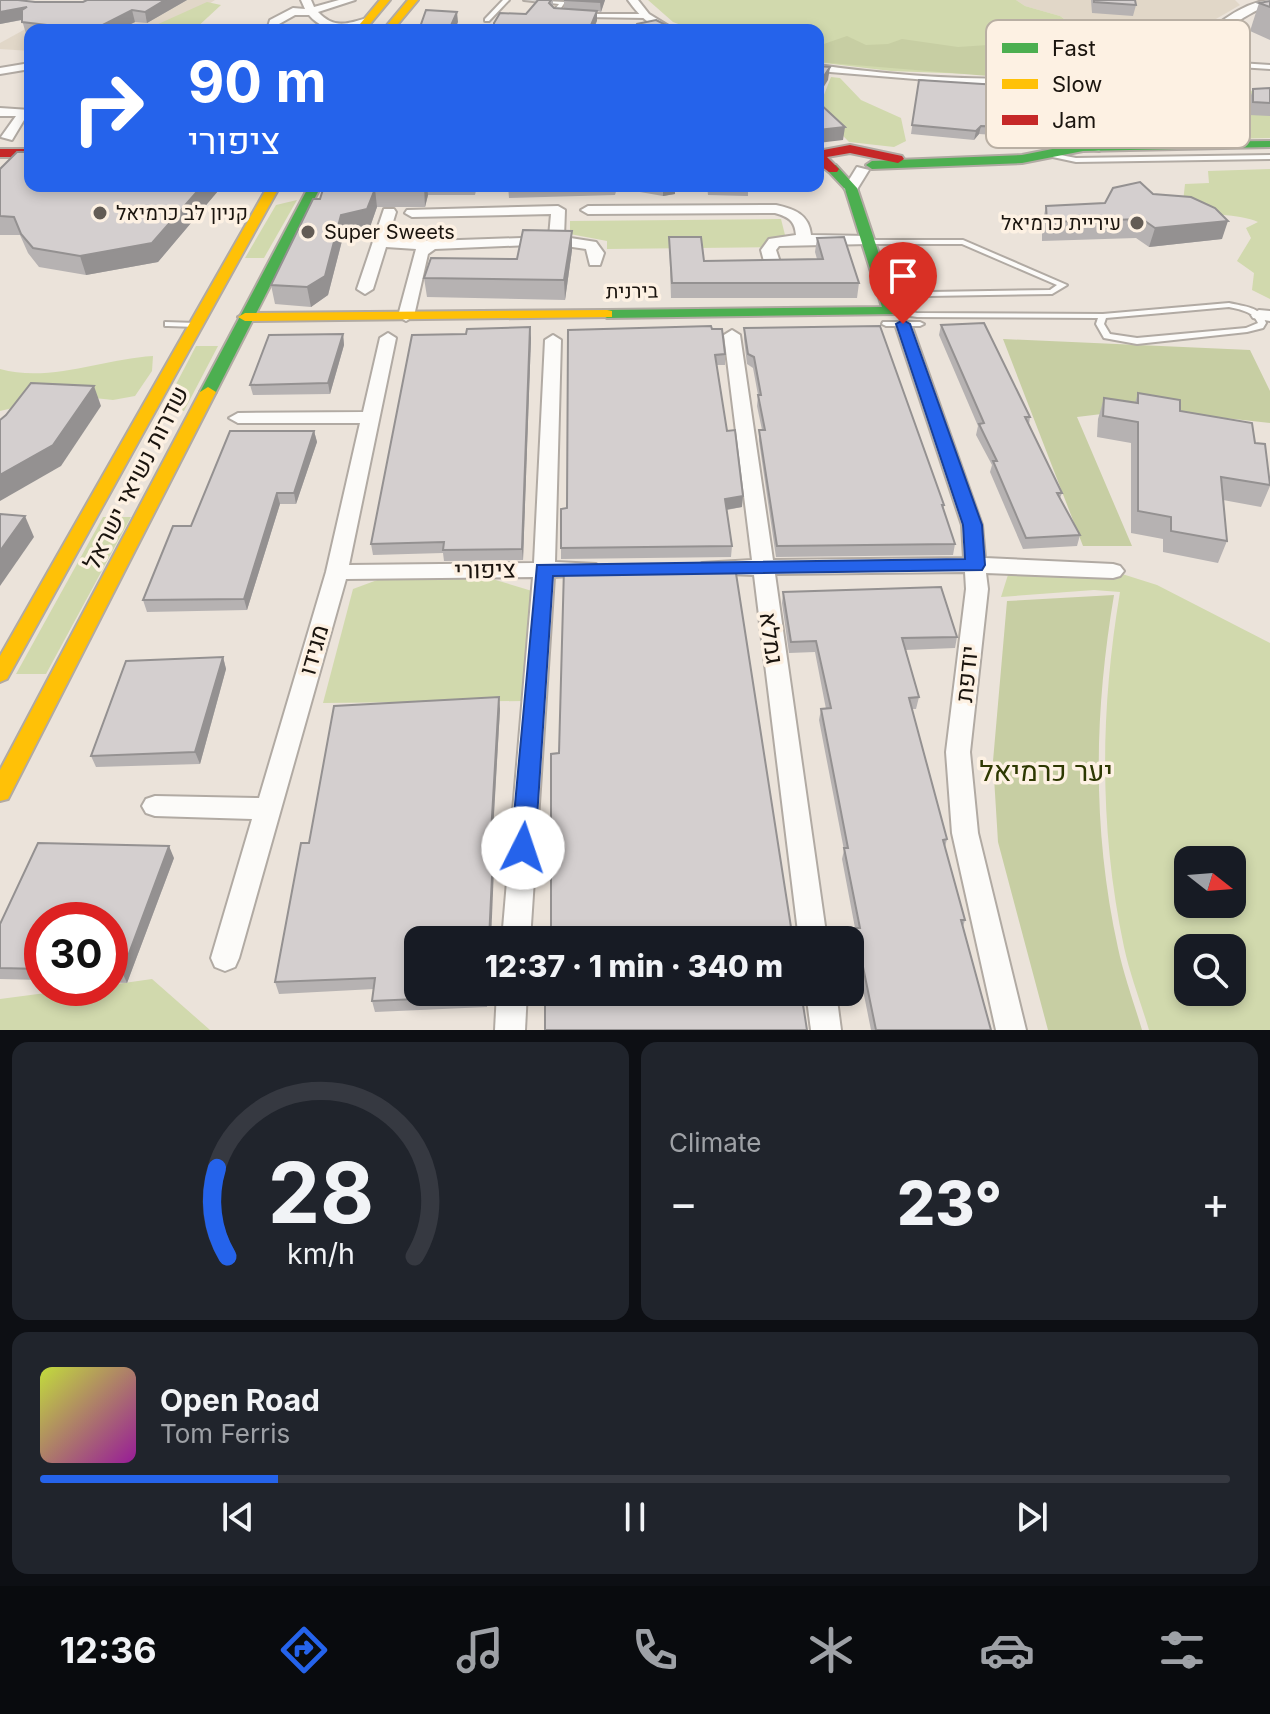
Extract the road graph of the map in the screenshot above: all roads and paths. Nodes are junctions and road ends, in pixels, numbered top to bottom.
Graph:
1 (306, 0) edge
2 (350, 0) edge
3 (385, 0) edge
4 (413, 0) edge
5 (506, 0) edge
6 (527, 0) edge
7 (633, 0) edge
8 (538, 1) edge
9 (1270, 2) edge
10 (300, 9) edge
11 (530, 10) edge
12 (568, 14) edge
13 (582, 15) edge
14 (645, 16) junction
15 (487, 20) dead end
16 (1234, 20) edge
17 (274, 24) edge
18 (323, 24) edge
19 (364, 24) edge
20 (393, 24) edge
21 (660, 24) edge
22 (1250, 66) edge
23 (24, 67) edge
24 (1270, 67) edge
25 (824, 68) edge
26 (0, 71) edge
27 (986, 81) edge
28 (24, 111) edge
29 (0, 112) edge
30 (24, 116) edge
31 (24, 139) edge
32 (2, 142) edge
33 (1250, 144) edge
34 (1270, 144) edge
35 (1079, 148) edge
36 (24, 151) edge
37 (1050, 155) junction
38 (1270, 157) edge
39 (824, 160) edge
40 (824, 162) edge
41 (867, 163) junction
42 (0, 164) edge
43 (24, 164) edge
44 (851, 188) junction
45 (271, 192) edge
46 (312, 192) edge
47 (588, 210) dead end
48 (389, 212) edge
49 (412, 213) edge
50 (804, 239) junction
51 (556, 241) junction
52 (868, 241) junction
53 (379, 242) junction
54 (907, 242) junction
55 (431, 245) junction
56 (595, 262) dead end
57 (773, 265) edge
58 (365, 289) dead end
59 (1265, 315) edge
60 (406, 316) junction
61 (1103, 316) junction
62 (245, 317) junction
63 (900, 321) junction
64 (168, 324) dead end
65 (196, 325) junction
66 (732, 335) dead end
67 (388, 338) dead end
68 (553, 340) dead end
69 (371, 417) junction
70 (238, 418) dead end
71 (975, 565) junction
72 (761, 567) junction
73 (684, 568) edge
74 (606, 569) edge
75 (544, 570) junction
76 (1113, 571) dead end
77 (337, 572) junction
78 (0, 674) edge
79 (0, 792) edge
80 (155, 806) dead end
81 (269, 809) junction
82 (517, 926) edge
83 (811, 926) edge
84 (225, 958) dead end
85 (511, 1006) edge
86 (823, 1006) edge
87 (510, 1030) edge
88 (826, 1030) edge
89 (1011, 1030) edge

1 - 10 street
2 - 10 street
3 - 19 main road
4 - 20 main road
5 - 15 lane
6 - 8 lane
7 - 14 street
8 - 11 lane
8 - 12 lane
9 - 16 street
10 - 17 street
10 - 18 street
13 - 14 lane
14 - 21 street
22 - 24 lane
23 - 26 street
25 - 27 street
28 - 29 street
30 - 32 street
31 - 32 street
32 - 36 main road
33 - 34 main road
35 - 37 main road
37 - 38 lane
37 - 41 main road
39 - 41 main road
40 - 44 main road
41 - 44 street
42 - 43 main road
44 - 52 main road
45 - 65 main road, שדרות נשיאי ישראל
46 - 62 main road, שדרות נשיאי ישראל
47 - 50 street
48 - 53 street
49 - 51 street
50 - 52 street
50 - 57 street
51 - 55 street
51 - 56 street
52 - 54 lane
52 - 63 main road
53 - 55 street
53 - 58 street
54 - 54 lane
55 - 60 street
59 - 61 lane
59 - 61 lane
60 - 62 main road, בירנית
60 - 63 main road, בירנית
61 - 63 lane
62 - 79 main road, שדרות נשיאי ישראל
63 - 71 street, יודפת
64 - 65 lane
65 - 78 main road, שדרות נשיאי ישראל
66 - 72 street, גמלא
67 - 69 street, מגידו
68 - 75 street
69 - 70 street
69 - 77 street, מגידו
71 - 72 street
71 - 76 street
71 - 89 street, יודפת
72 - 73 street
72 - 83 street, גמלא
74 - 75 street, ציפורי
75 - 77 street, ציפורי
75 - 82 street
77 - 81 street, מגידו
80 - 81 street
81 - 84 street, מגידו
85 - 87 street
86 - 88 street

